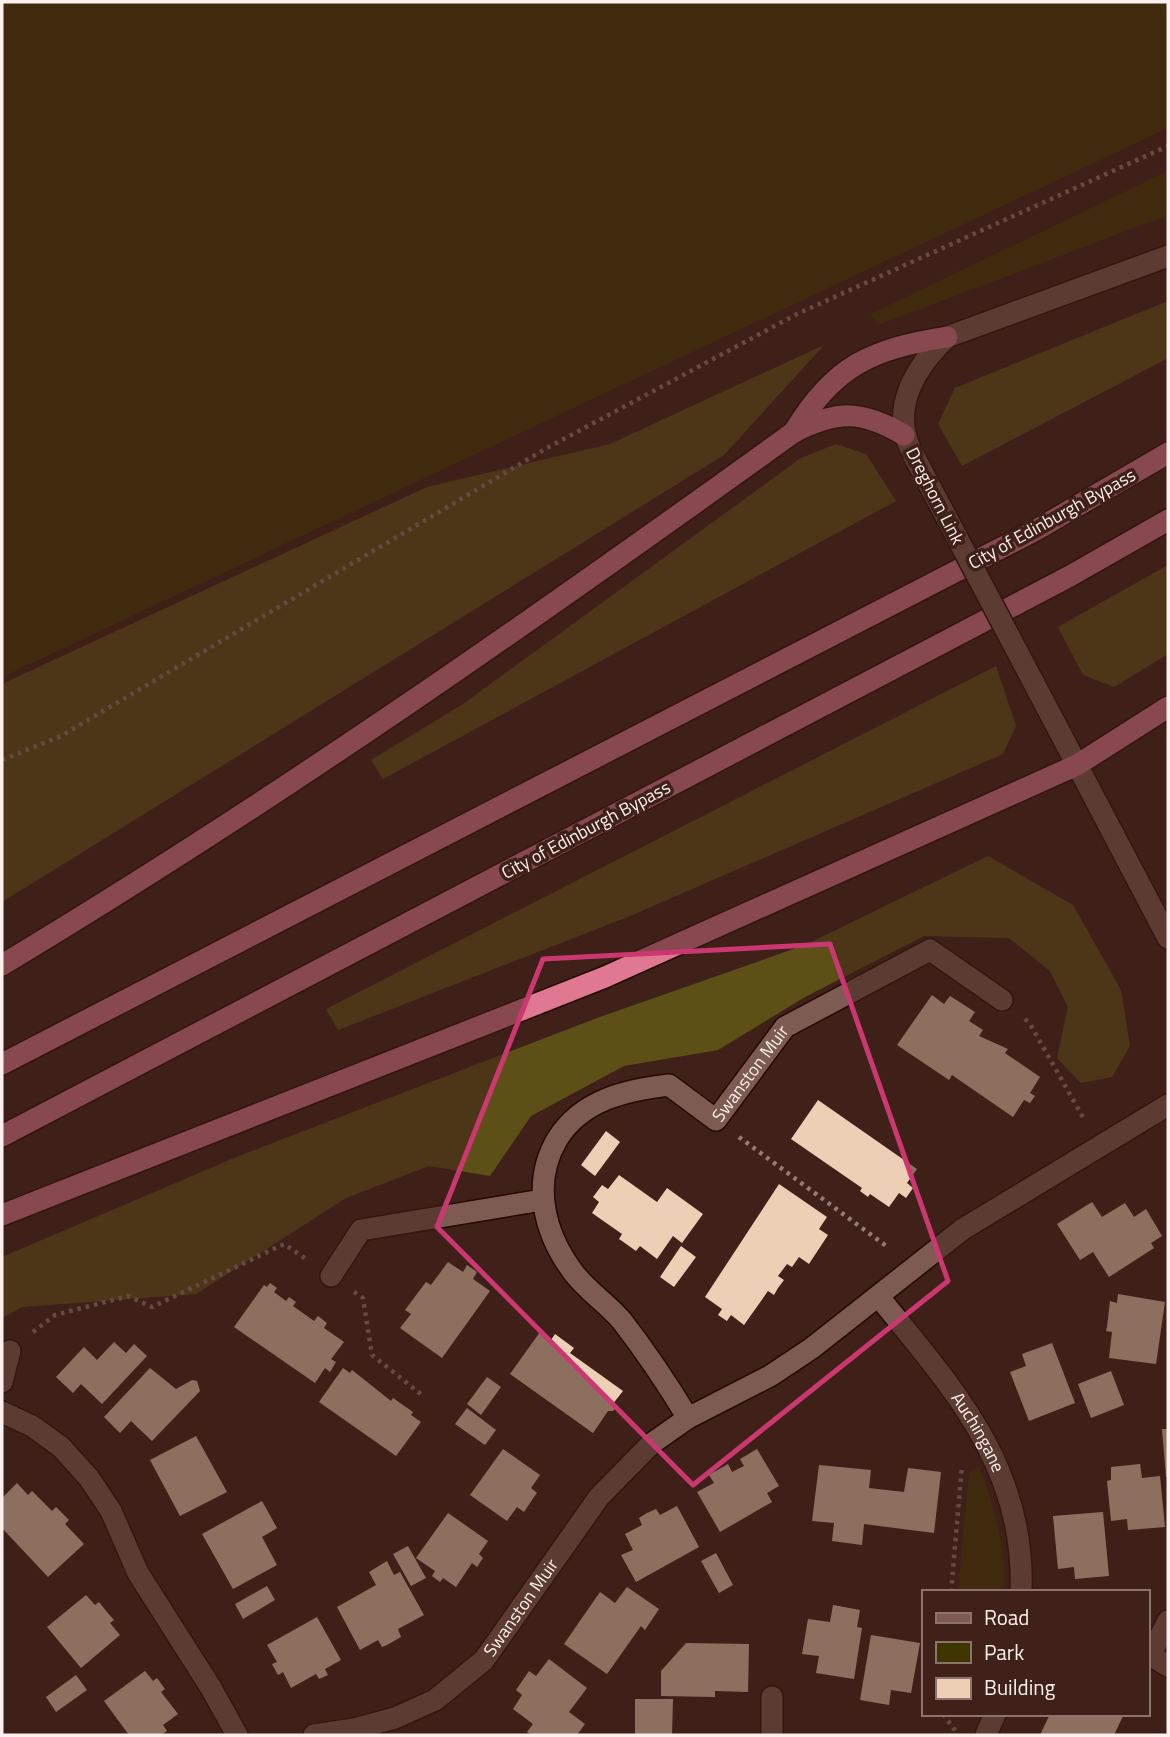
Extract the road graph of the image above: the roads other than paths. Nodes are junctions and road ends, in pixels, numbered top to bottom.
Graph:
1 (1168, 256) edge
2 (947, 337) junction
3 (794, 432) junction
4 (904, 435) junction
5 (1168, 453) edge
6 (1168, 520) edge
7 (1168, 707) edge
8 (1077, 765) junction
9 (1168, 938) edge
10 (2, 965) edge
11 (1002, 1000) road end
12 (2, 1064) edge
13 (1168, 1105) edge
14 (2, 1136) edge
15 (542, 1200) junction
16 (2, 1215) edge
17 (331, 1276) road end
18 (878, 1297) junction
19 (10, 1351) road end
20 (2, 1382) edge
21 (2, 1412) edge
22 (688, 1418) junction
23 (1021, 1590) edge
24 (1168, 1620) edge
25 (1156, 1658) edge
26 (772, 1697) dead end
27 (994, 1716) edge
28 (237, 1735) edge
29 (314, 1735) edge
30 (772, 1735) edge
31 (986, 1735) edge

1 - 2 street, Dreghorn Link
2 - 3 highway
2 - 4 street, Dreghorn Link
3 - 4 highway
3 - 10 highway
4 - 8 street, Dreghorn Link, bridge
5 - 12 highway, City of Edinburgh Bypass
6 - 14 highway, City of Edinburgh Bypass
7 - 8 highway
8 - 9 street, Dreghorn Link
8 - 16 highway
11 - 15 street, Swanston Muir
13 - 18 street, Swanston Muir
15 - 17 street
15 - 22 street, Swanston Muir
18 - 22 street, Swanston Muir
18 - 23 street, Auchingane
19 - 20 street
21 - 28 street
22 - 29 street, Swanston Muir
24 - 25 street
26 - 30 street
27 - 31 street

